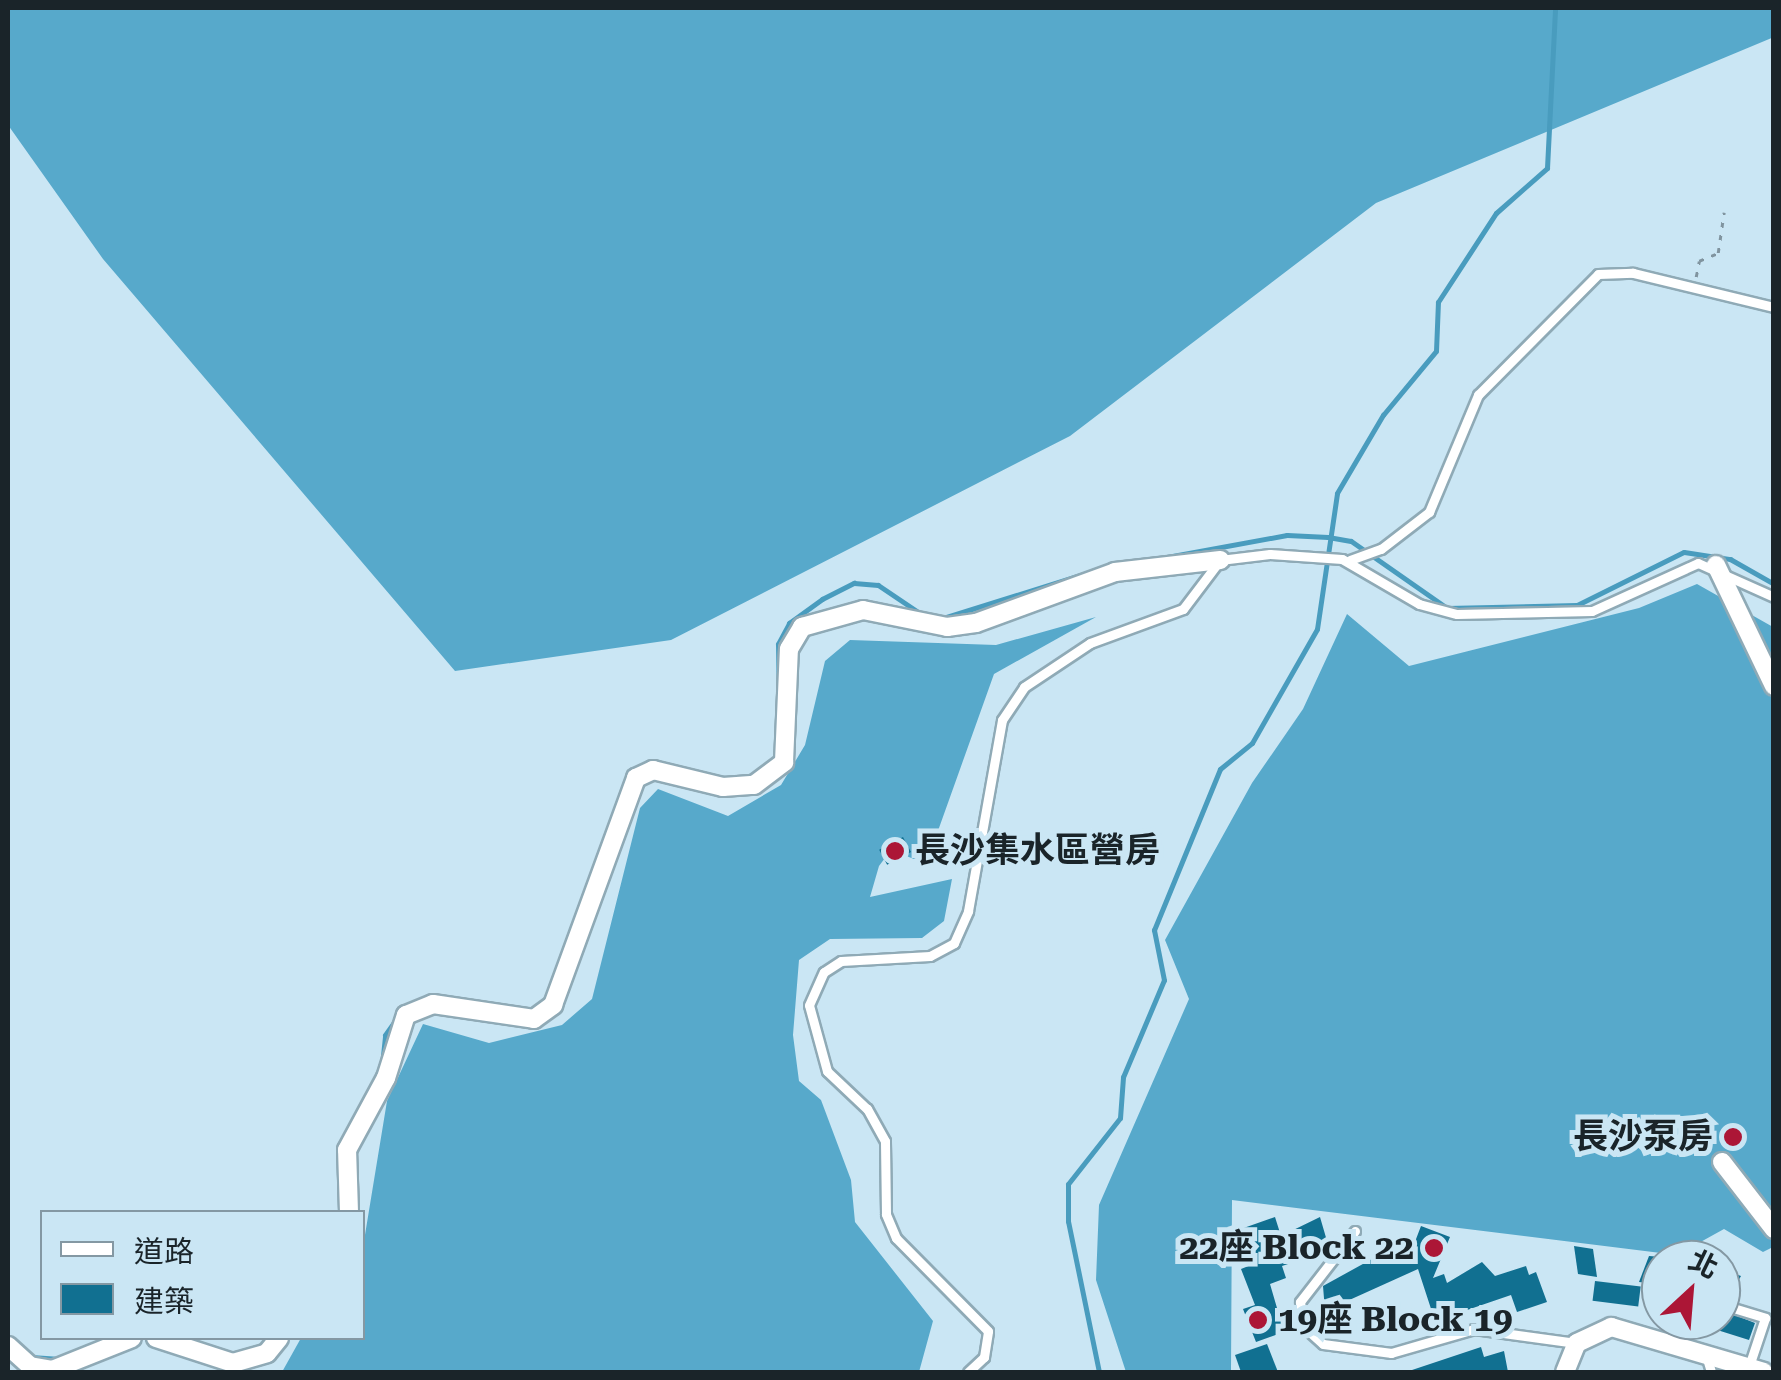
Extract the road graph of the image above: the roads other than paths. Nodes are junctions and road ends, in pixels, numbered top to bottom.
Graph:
1 (1774, 307) edge
2 (1338, 559) junction
3 (1220, 560) junction
4 (1716, 565) junction
5 (1774, 598) edge
6 (1774, 686) edge
7 (1722, 1162) dead end
8 (349, 1210) edge
9 (1774, 1229) edge
10 (1355, 1231) dead end
11 (1741, 1310) edge
12 (127, 1340) edge
13 (162, 1340) edge
14 (278, 1340) edge
15 (1577, 1343) junction
16 (8, 1346) edge
17 (1705, 1350) junction
18 (1757, 1369) edge
19 (968, 1372) edge
20 (1565, 1372) edge
21 (1711, 1372) edge

1 - 2 lane
2 - 3 lane
2 - 4 lane
3 - 8 street
3 - 19 lane
4 - 5 lane
4 - 6 street
7 - 9 street
10 - 15 lane
11 - 18 lane
12 - 16 street
13 - 14 street
15 - 17 street
15 - 20 street
17 - 18 street
17 - 21 lane

